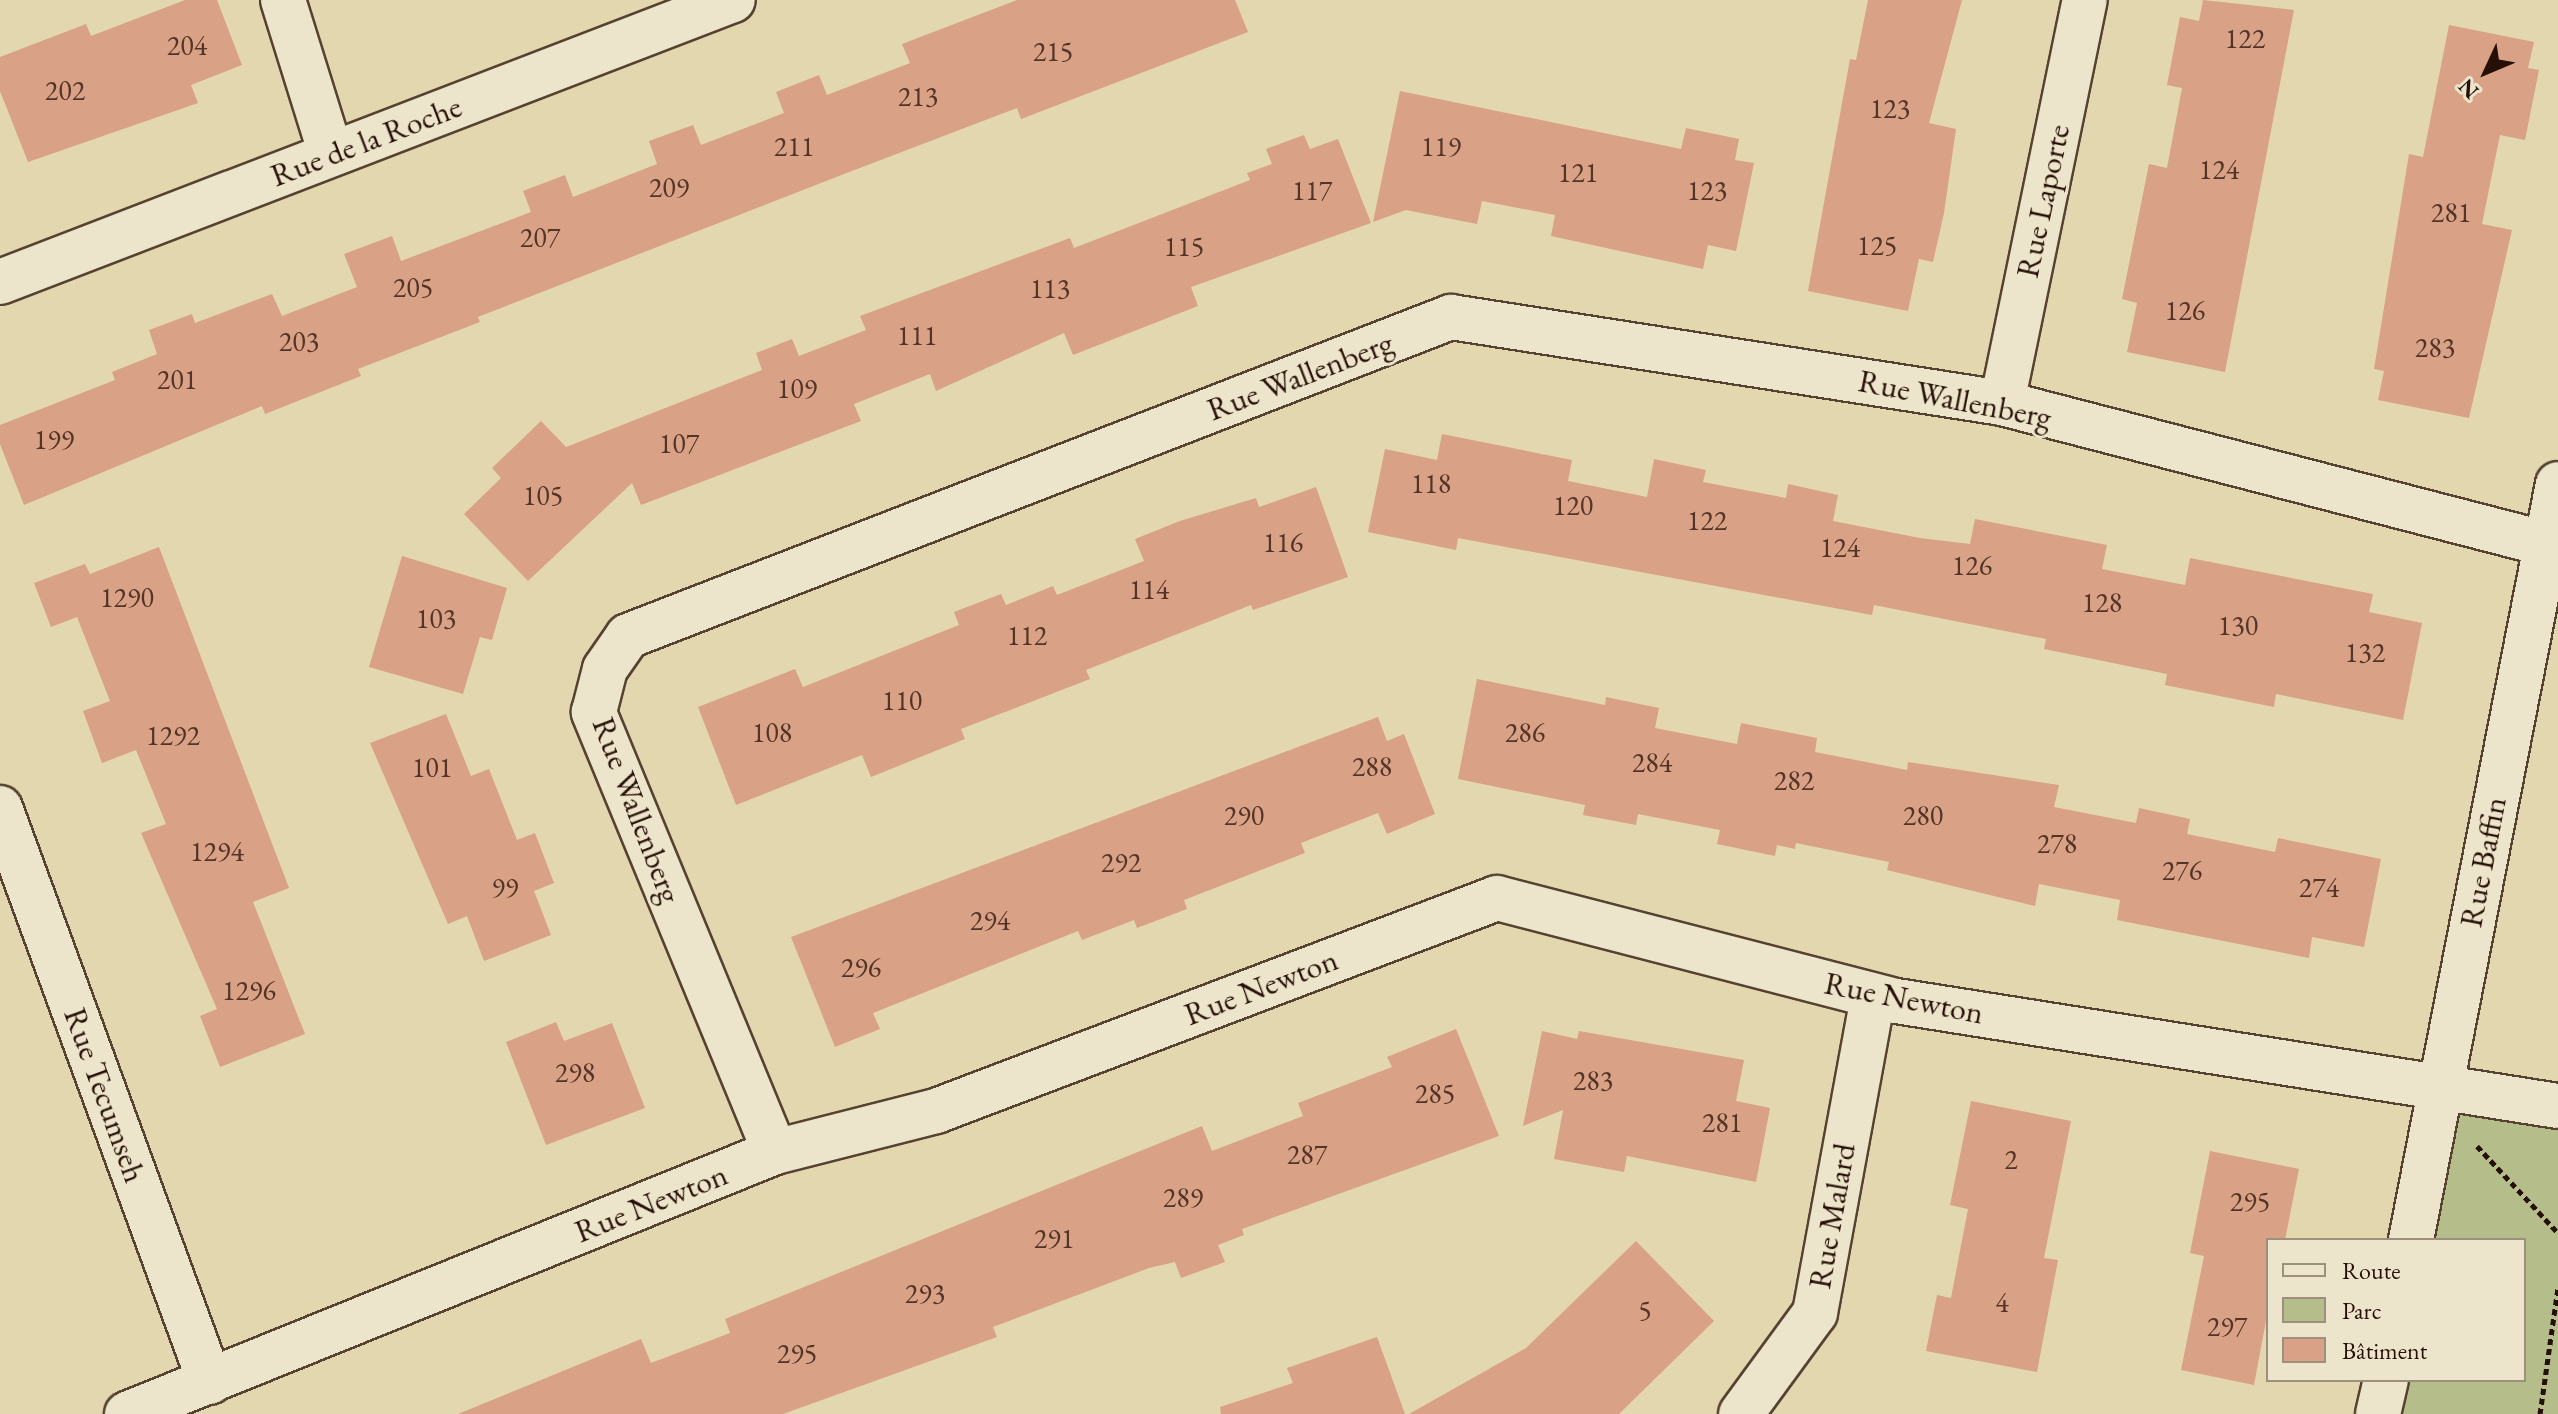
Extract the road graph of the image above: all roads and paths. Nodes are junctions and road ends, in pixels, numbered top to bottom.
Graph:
1 (283, 0) edge
2 (733, 0) edge
3 (2085, 0) edge
4 (331, 154) junction
5 (0, 282) edge
6 (2002, 403) junction
7 (2558, 484) edge
8 (2547, 544) junction
9 (0, 808) edge
10 (1873, 996) junction
11 (2438, 1085) junction
12 (2558, 1106) edge
13 (775, 1152) junction
14 (2558, 1233) edge
15 (2411, 1238) edge
16 (2558, 1288) edge
17 (210, 1382) junction
18 (2386, 1382) edge
19 (127, 1414) edge
20 (1741, 1414) edge
21 (2378, 1414) edge
22 (2540, 1414) edge

1 - 4 street
2 - 4 street, Rue de la Roche
3 - 6 street, Rue Laporte
4 - 5 street, Rue de la Roche
6 - 8 street, Rue Wallenberg
6 - 13 street, Rue Wallenberg
7 - 8 street, Rue Baffin
8 - 11 street, Rue Baffin
9 - 17 street, Rue Tecumseh
10 - 11 street, Rue Newton
10 - 13 street, Rue Newton
10 - 20 street, Rue Malard
11 - 12 street, Rue Newton
11 - 14 path
11 - 15 street, Rue Baffin
13 - 17 street, Rue Newton
16 - 22 path
17 - 19 street, Rue Newton
18 - 21 street

